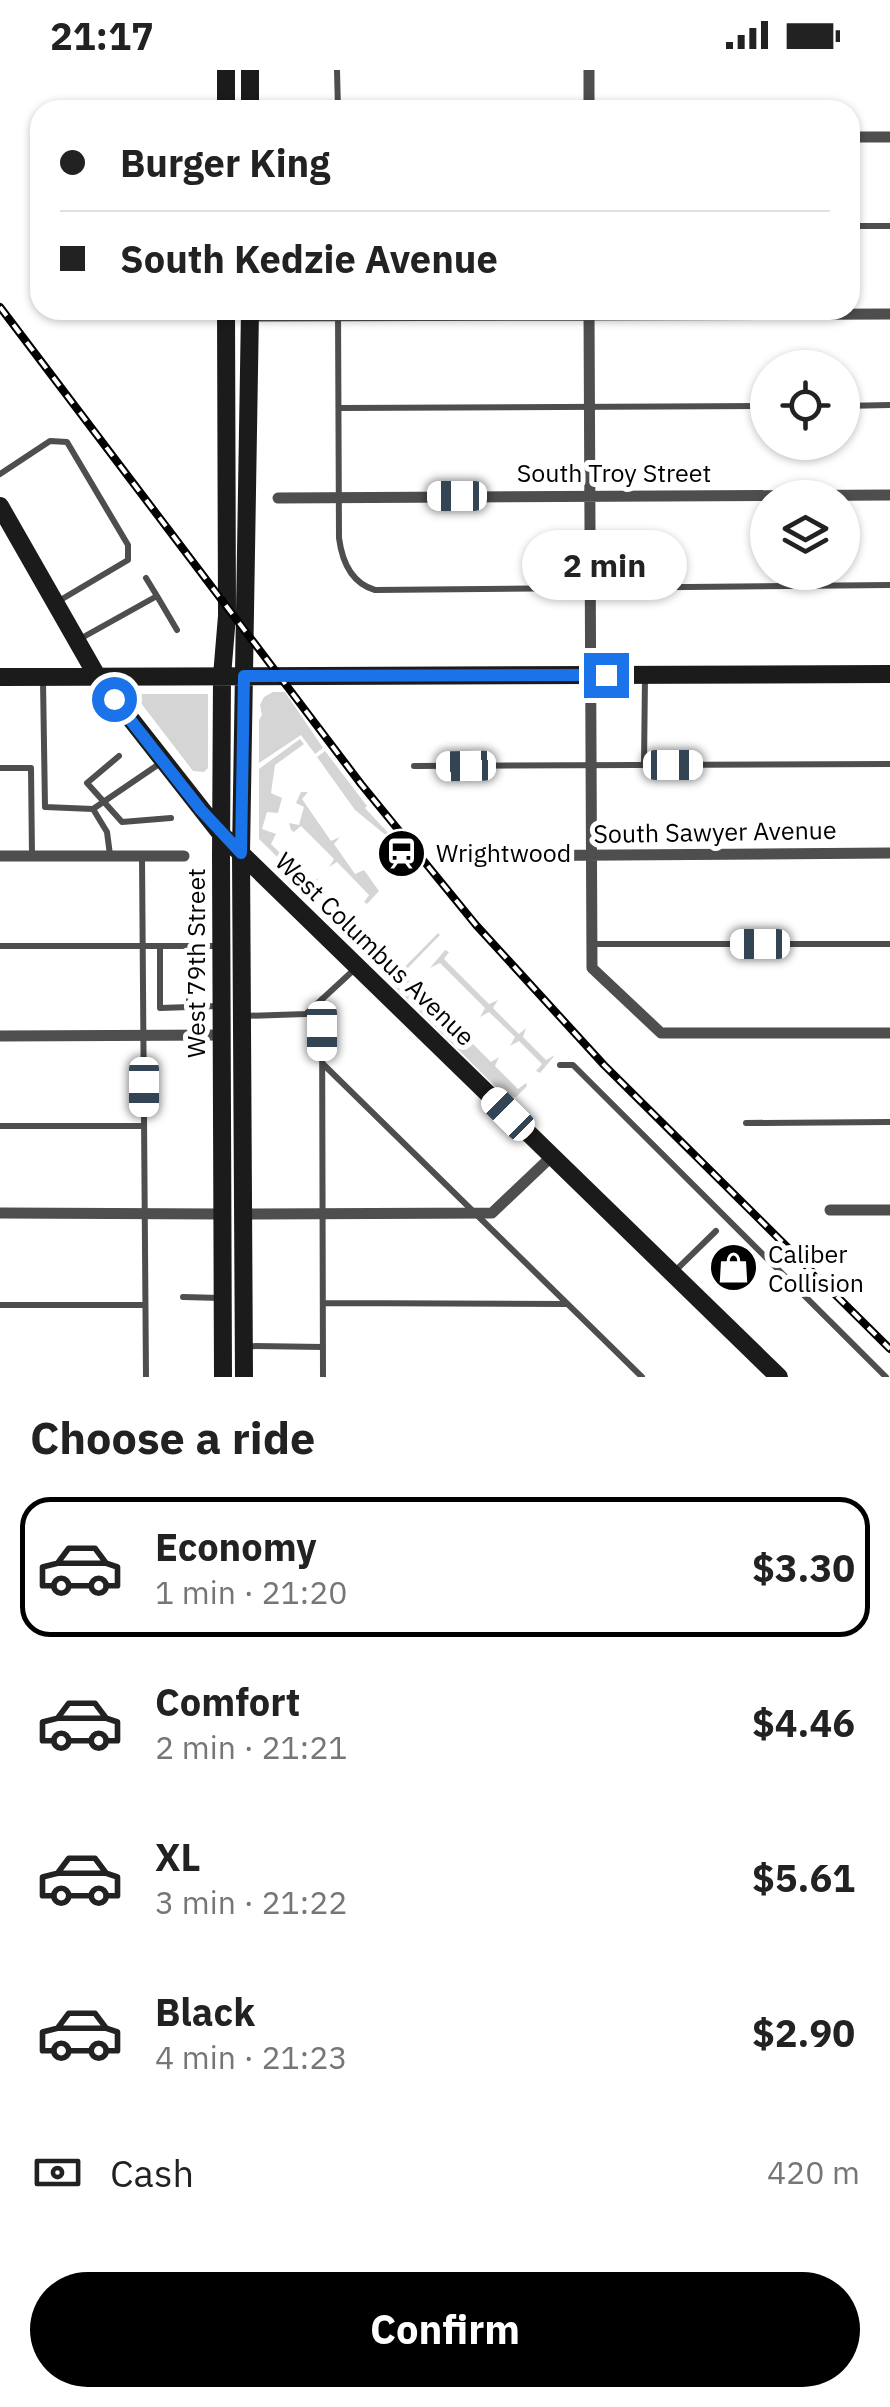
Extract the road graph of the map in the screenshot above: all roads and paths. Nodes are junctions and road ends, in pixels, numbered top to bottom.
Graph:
1 (226, 70) edge
2 (250, 70) edge
3 (337, 70) edge
4 (588, 70) edge
5 (226, 100) edge
6 (250, 100) edge
7 (338, 100) edge
8 (589, 100) edge
9 (860, 137) edge
10 (890, 137) edge
11 (860, 226) edge
12 (890, 226) edge
13 (860, 314) edge
14 (890, 314) edge
15 (226, 320) edge
16 (250, 320) edge
17 (338, 320) edge
18 (590, 320) edge
19 (890, 405) edge
20 (590, 406) junction
21 (750, 406) edge
22 (860, 406) edge
23 (339, 408) junction
24 (0, 474) edge
25 (890, 495) edge
26 (590, 496) junction
27 (340, 497) junction
28 (278, 498) dead end
29 (0, 506) edge
30 (146, 578) dead end
31 (890, 585) edge
32 (590, 587) junction
33 (157, 596) junction
34 (56, 603) junction
35 (177, 630) dead end
36 (77, 640) junction
37 (890, 674) edge
38 (591, 675) junction
39 (645, 675) junction
40 (97, 676) junction
41 (222, 676) junction
42 (244, 676) junction
43 (0, 677) edge
44 (43, 677) junction
45 (120, 756) dead end
46 (163, 761) junction
47 (890, 764) edge
48 (591, 765) junction
49 (644, 765) junction
50 (414, 766) dead end
51 (0, 768) edge
52 (102, 802) junction
53 (93, 809) junction
54 (171, 818) dead end
55 (221, 834) junction
56 (241, 853) junction
57 (890, 853) edge
58 (142, 855) junction
59 (0, 856) edge
60 (32, 856) junction
61 (110, 856) junction
62 (184, 856) dead end
63 (480, 856) dead end
64 (591, 856) junction
65 (592, 944) junction
66 (890, 944) edge
67 (0, 946) edge
68 (143, 946) junction
69 (221, 946) junction
70 (160, 947) junction
71 (189, 947) junction
72 (358, 966) junction
73 (322, 999) junction
74 (222, 1006) junction
75 (188, 1007) junction
76 (243, 1016) junction
77 (890, 1032) edge
78 (144, 1035) junction
79 (222, 1035) junction
80 (0, 1036) edge
81 (322, 1064) junction
82 (560, 1065) dead end
83 (890, 1122) edge
84 (746, 1123) dead end
85 (0, 1126) edge
86 (144, 1126) junction
87 (551, 1156) junction
88 (830, 1210) dead end
89 (890, 1210) edge
90 (0, 1213) edge
91 (477, 1213) junction
92 (145, 1214) junction
93 (222, 1214) junction
94 (243, 1214) junction
95 (323, 1214) junction
96 (716, 1230) dead end
97 (672, 1274) junction
98 (183, 1297) dead end
99 (223, 1298) junction
100 (323, 1303) junction
101 (568, 1304) junction
102 (0, 1305) edge
103 (146, 1305) junction
104 (244, 1346) junction
105 (323, 1347) junction
106 (146, 1377) edge
107 (224, 1377) edge
108 (244, 1377) edge
109 (323, 1377) edge
110 (642, 1377) edge
111 (779, 1377) edge
112 (886, 1377) edge

1 - 5 main road
2 - 6 main road
3 - 7 lane
4 - 8 street
9 - 10 street
11 - 12 lane
13 - 14 street
15 - 41 main road, West 79th Street
16 - 42 main road, West 79th Street
17 - 23 lane
18 - 20 street
19 - 22 lane
20 - 21 lane
20 - 23 lane
20 - 26 street
23 - 27 lane
24 - 34 lane
25 - 26 street, South Troy Street
26 - 27 street, South Troy Street
26 - 32 street
27 - 28 street, South Troy Street
27 - 32 lane
29 - 34 main road, West Columbus Avenue
30 - 33 lane
31 - 32 lane
32 - 38 street
33 - 35 lane
33 - 36 lane
34 - 36 main road, West Columbus Avenue
36 - 40 main road, West Columbus Avenue
37 - 39 main road
38 - 39 main road
38 - 42 main road
38 - 48 street
39 - 49 lane
40 - 41 main road
40 - 44 main road
40 - 46 main road, West Columbus Avenue
41 - 42 main road
41 - 55 main road, West 79th Street
42 - 56 main road, West 79th Street
43 - 44 main road
44 - 53 lane
45 - 52 lane
46 - 52 lane
46 - 55 main road, West Columbus Avenue
47 - 49 lane
48 - 49 lane
48 - 50 lane
48 - 64 street
51 - 60 lane
52 - 53 lane
52 - 54 lane
53 - 61 lane
55 - 56 main road, West Columbus Avenue
55 - 69 main road, West 79th Street
56 - 72 main road, West Columbus Avenue
56 - 76 main road, West 79th Street
57 - 64 street, South Sawyer Avenue
58 - 61 street
58 - 62 street
58 - 68 lane
59 - 60 street
60 - 61 street
63 - 64 street, South Sawyer Avenue
64 - 65 street
65 - 66 lane
65 - 77 street
67 - 68 lane
68 - 70 lane
68 - 78 lane
69 - 71 lane
69 - 74 main road, West 79th Street
70 - 71 lane
70 - 75 lane
71 - 75 lane
72 - 73 lane
72 - 87 main road, West Columbus Avenue
73 - 76 lane
73 - 81 lane
74 - 75 lane
74 - 79 main road, West 79th Street
76 - 94 main road, West 79th Street
78 - 79 street
78 - 80 street
78 - 86 lane
79 - 93 main road, West 79th Street
81 - 91 lane
81 - 95 lane
82 - 112 lane
83 - 84 lane
85 - 86 lane
86 - 92 lane
87 - 91 street
87 - 97 main road, West Columbus Avenue
88 - 89 street
90 - 92 street
91 - 95 street
91 - 101 lane
92 - 93 street
92 - 103 lane
93 - 99 main road, West 79th Street
94 - 95 street
94 - 104 main road, West 79th Street
95 - 100 lane
96 - 97 lane
97 - 111 main road, West Columbus Avenue
98 - 99 lane
99 - 107 main road, West 79th Street
100 - 101 lane
100 - 105 lane
101 - 110 lane
102 - 103 lane
103 - 106 lane
104 - 105 lane
104 - 108 main road, West 79th Street
105 - 109 lane

